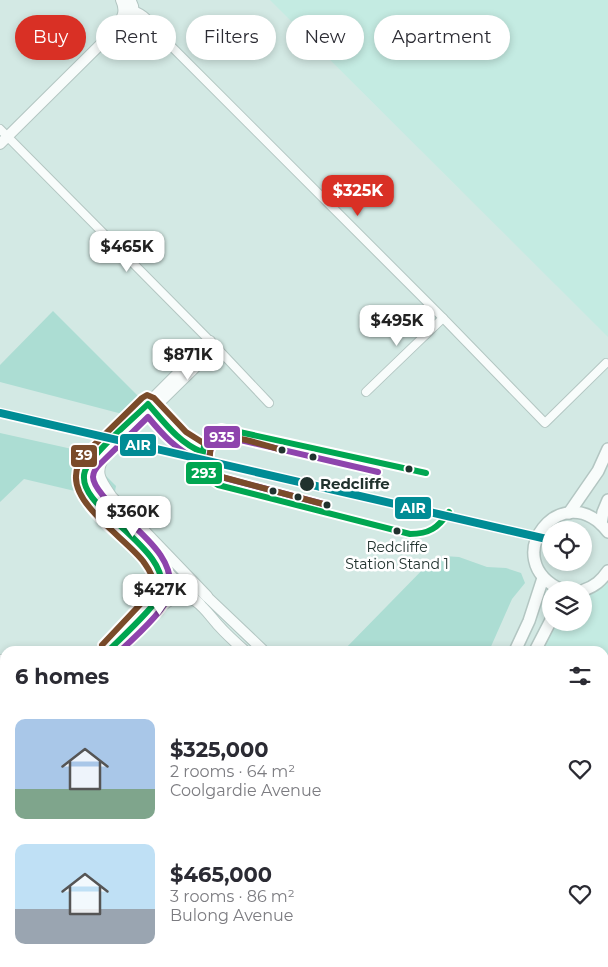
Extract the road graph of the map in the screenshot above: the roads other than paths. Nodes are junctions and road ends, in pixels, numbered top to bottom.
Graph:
1 (128, 9) edge
2 (2, 136) edge
3 (443, 318) junction
4 (213, 344) junction
5 (606, 363) dead end
6 (366, 392) dead end
7 (269, 403) dead end
8 (608, 449) edge
9 (608, 500) edge
10 (569, 513) junction
11 (605, 528) edge
12 (148, 553) junction
13 (174, 562) junction
14 (606, 577) edge
15 (543, 578) junction
16 (546, 581) edge
17 (178, 584) junction
18 (592, 586) edge
19 (207, 596) junction
20 (169, 597) junction
21 (200, 604) junction
22 (545, 631) edge
23 (113, 646) edge
24 (239, 646) edge
25 (259, 646) edge
26 (517, 646) edge
27 (538, 646) edge

1 - 2 street
1 - 3 street
2 - 4 street
3 - 5 street
3 - 6 street
4 - 7 street
4 - 12 street
4 - 13 street
8 - 10 main road
9 - 11 main road
10 - 11 main road
10 - 15 main road
12 - 17 street
12 - 20 street
13 - 17 street
13 - 19 street
14 - 18 main road
15 - 16 main road
15 - 26 main road
17 - 19 street
17 - 20 street
17 - 21 street
19 - 25 street
20 - 21 street
20 - 23 street
21 - 24 street
22 - 27 main road

